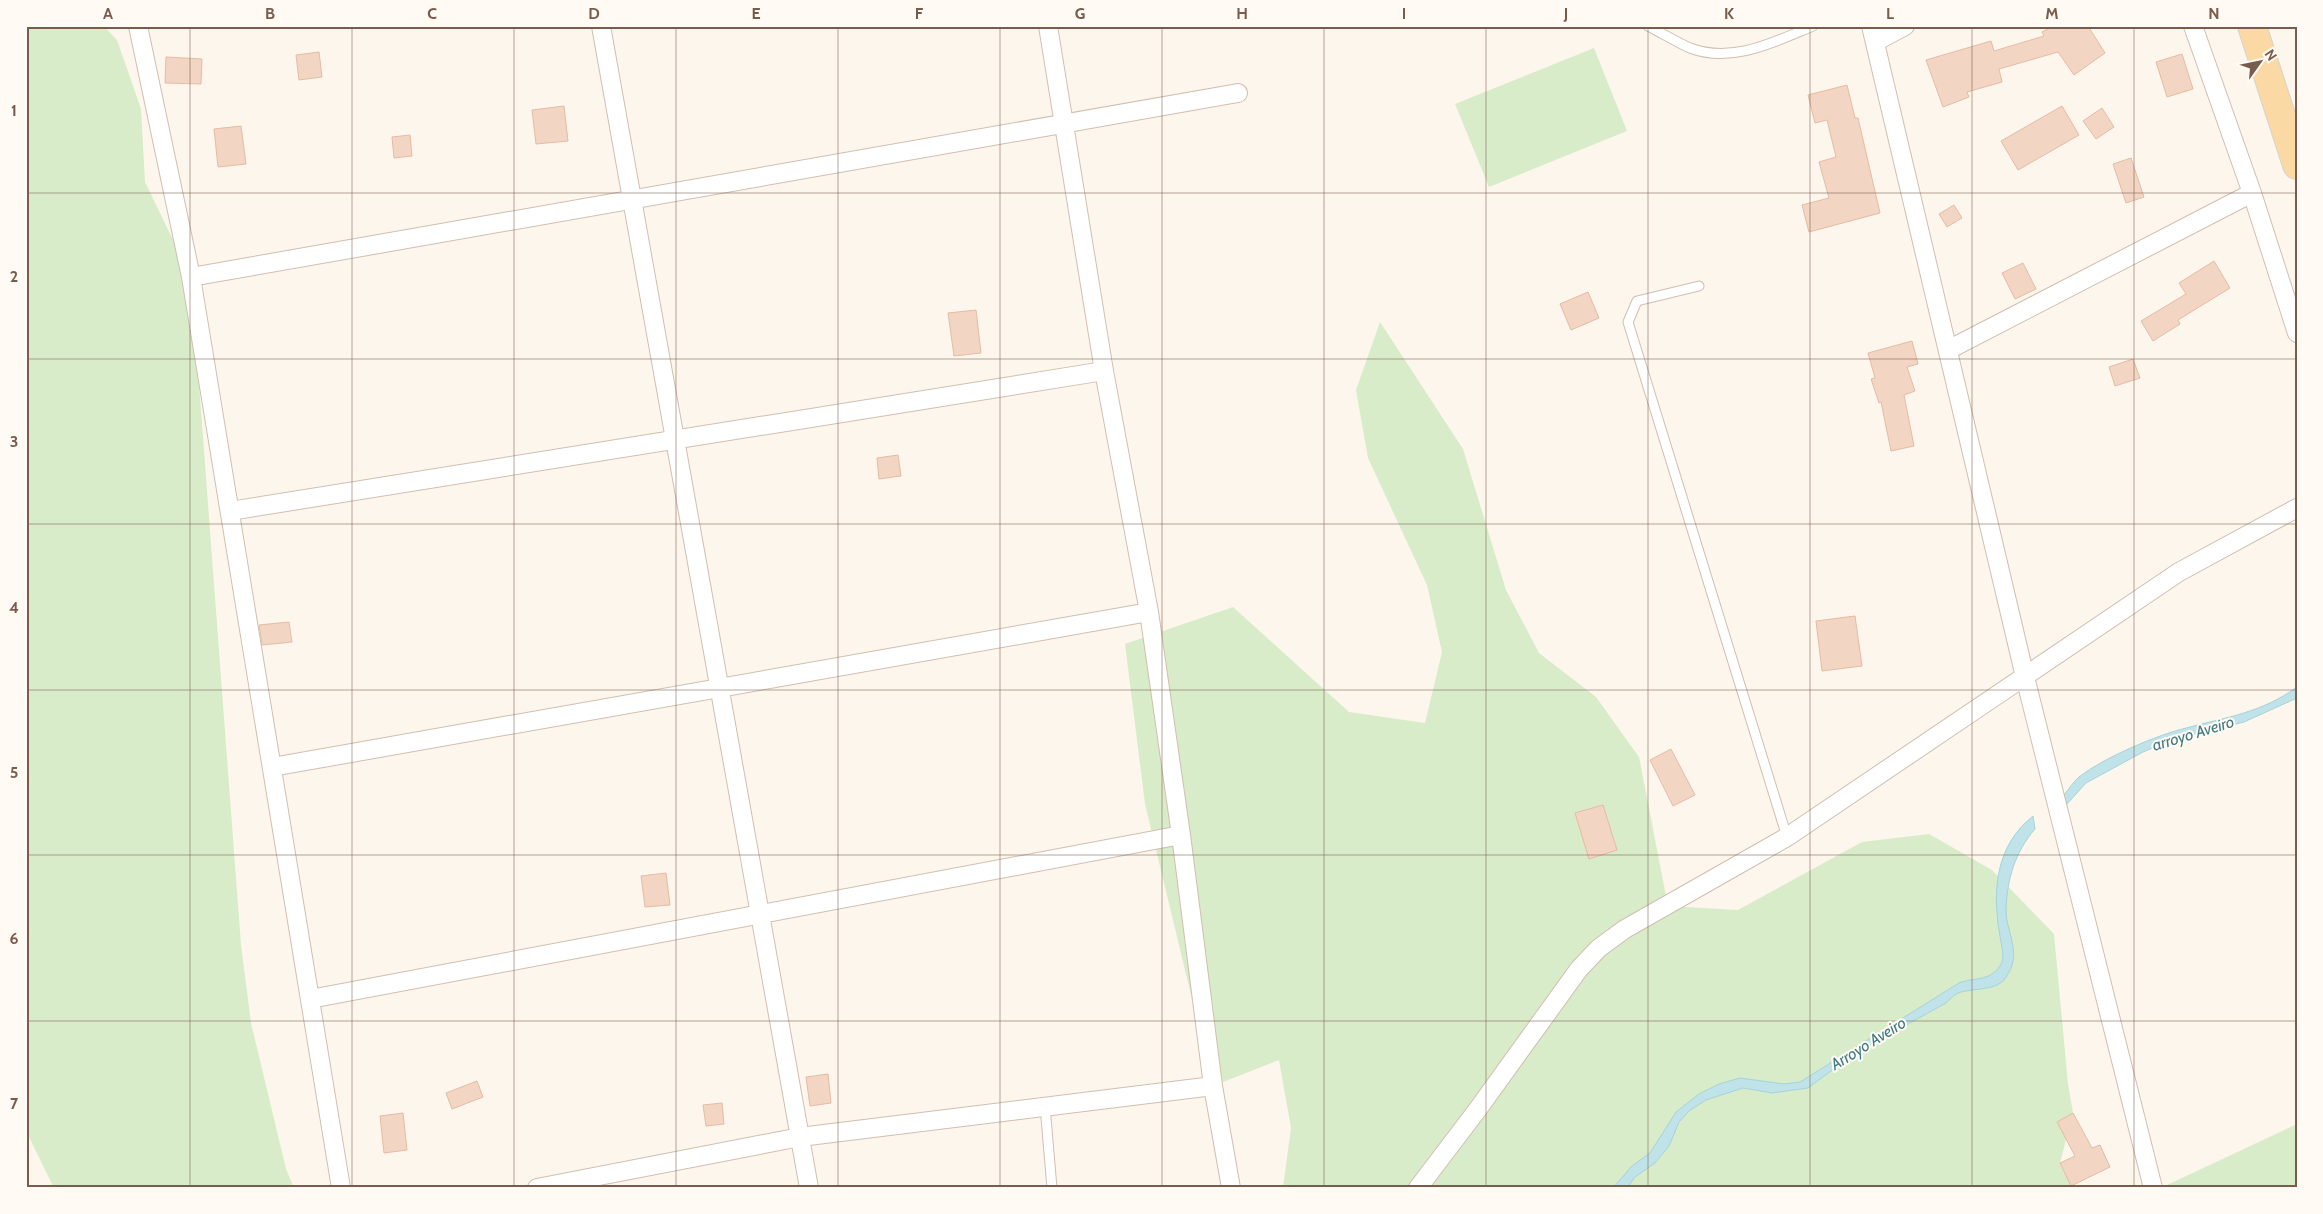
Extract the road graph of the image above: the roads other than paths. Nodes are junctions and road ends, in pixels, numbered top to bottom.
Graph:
1 (138, 26) edge
2 (601, 26) edge
3 (1048, 26) edge
4 (1648, 26) edge
5 (1813, 26) edge
6 (1905, 26) edge
7 (2193, 26) edge
8 (2252, 26) edge
9 (1873, 34) edge
10 (1238, 93) dead end
11 (1065, 123) junction
12 (2297, 165) edge
13 (2252, 193) junction
14 (632, 199) junction
15 (191, 277) junction
16 (1699, 286) dead end
17 (2297, 333) edge
18 (1948, 350) junction
19 (1104, 371) junction
20 (675, 440) junction
21 (2297, 508) edge
22 (230, 510) junction
23 (1149, 612) junction
24 (2025, 677) junction
25 (720, 688) junction
26 (272, 767) junction
27 (1181, 835) junction
28 (1787, 837) junction
29 (760, 914) junction
30 (310, 999) junction
31 (1213, 1086) junction
32 (1045, 1106) junction
33 (800, 1137) junction
34 (573, 1184) edge
35 (341, 1188) edge
36 (537, 1188) edge
37 (810, 1188) edge
38 (1052, 1188) edge
39 (1231, 1188) edge
40 (1418, 1188) edge
41 (2153, 1188) edge

1 - 15 street
2 - 14 street
3 - 11 street
4 - 5 lane
6 - 9 street
7 - 13 street
8 - 12 main road
9 - 18 street
10 - 11 street
11 - 14 street
11 - 19 street
13 - 17 street
13 - 18 street
14 - 15 street
14 - 20 street
15 - 22 street
16 - 28 lane
18 - 24 street
19 - 20 street
19 - 23 street
20 - 22 street
20 - 25 street
21 - 24 street
22 - 26 street
23 - 25 street
23 - 27 street
24 - 28 street
24 - 41 street
25 - 26 street
25 - 29 street
26 - 30 street
27 - 29 street
27 - 31 street
28 - 40 street
29 - 30 street
29 - 33 street
30 - 35 street
31 - 32 street
31 - 39 street
32 - 33 street
32 - 38 lane
33 - 34 street
33 - 37 street
34 - 36 street

